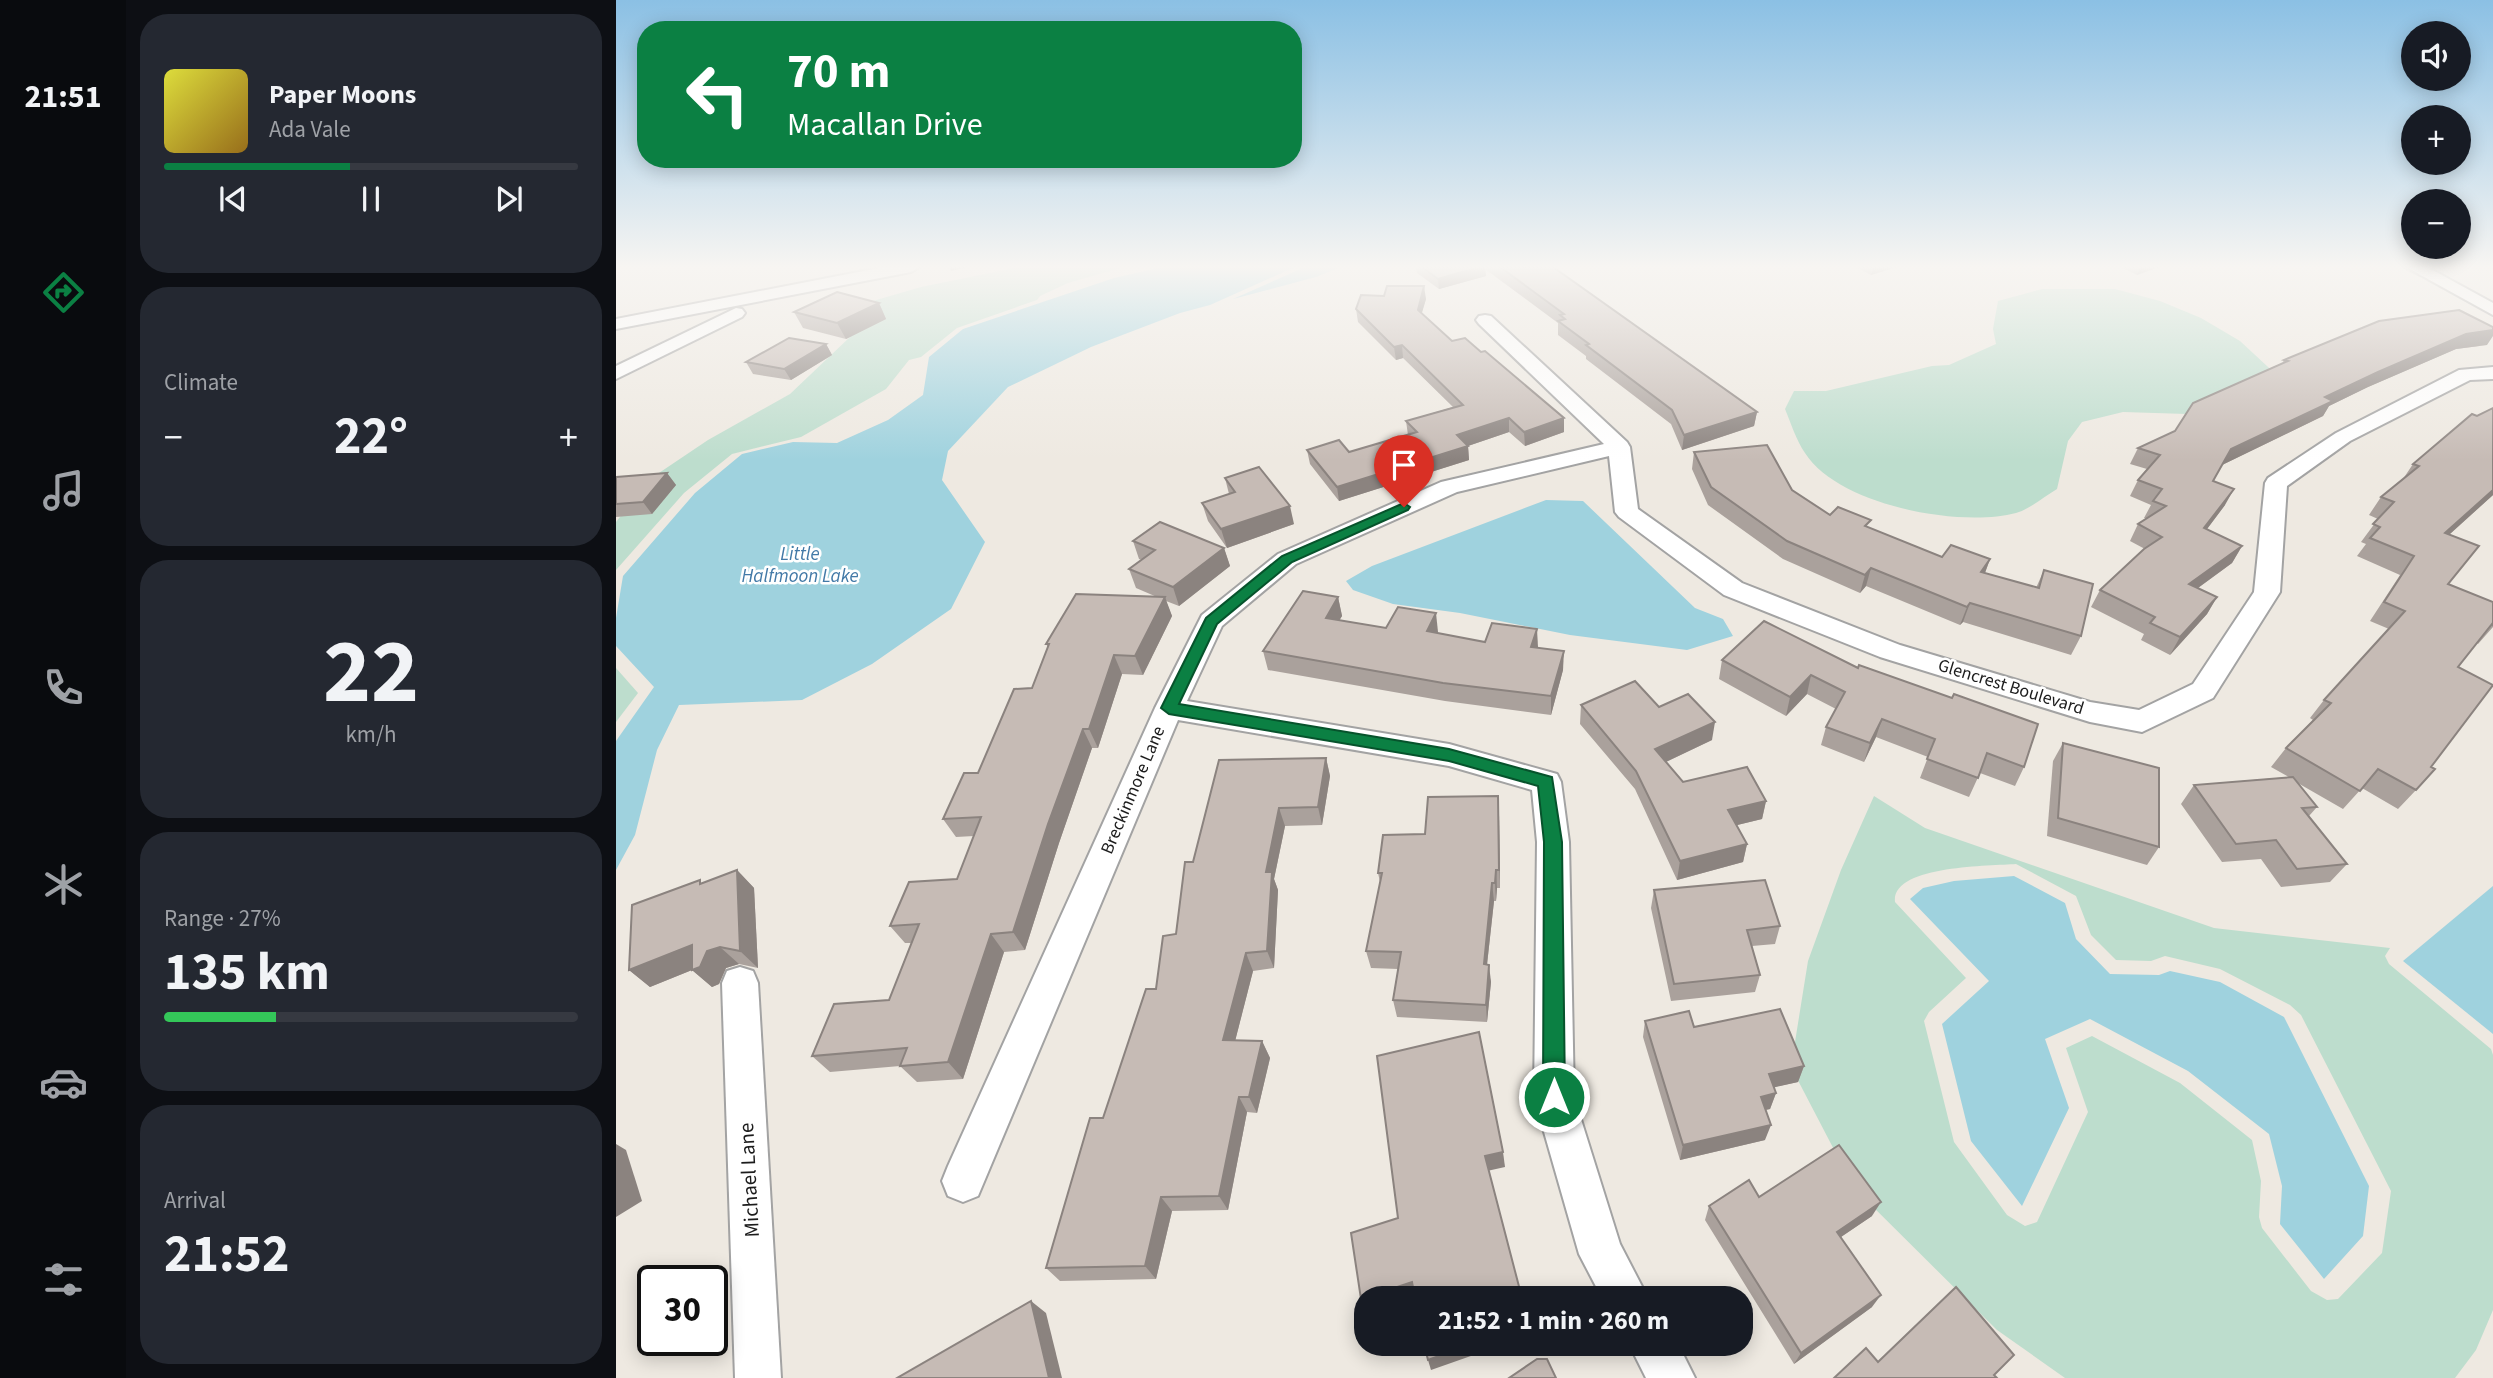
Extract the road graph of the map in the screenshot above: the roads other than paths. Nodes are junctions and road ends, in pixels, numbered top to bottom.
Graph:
1 (696, 331) edge
2 (1497, 331) edge
3 (616, 373) edge
4 (2493, 373) edge
5 (1619, 447) junction
6 (1169, 708) junction
7 (740, 983) dead end
8 (963, 1181) dead end
9 (1619, 1286) edge
10 (1659, 1356) edge
11 (758, 1378) edge
12 (1672, 1378) edge

1 - 3 street
2 - 5 street
4 - 5 street, Glencrest Boulevard
5 - 6 street, Breckinmore Lane
6 - 8 street, Breckinmore Lane
6 - 9 street
7 - 11 street, Michael Lane
10 - 12 street

